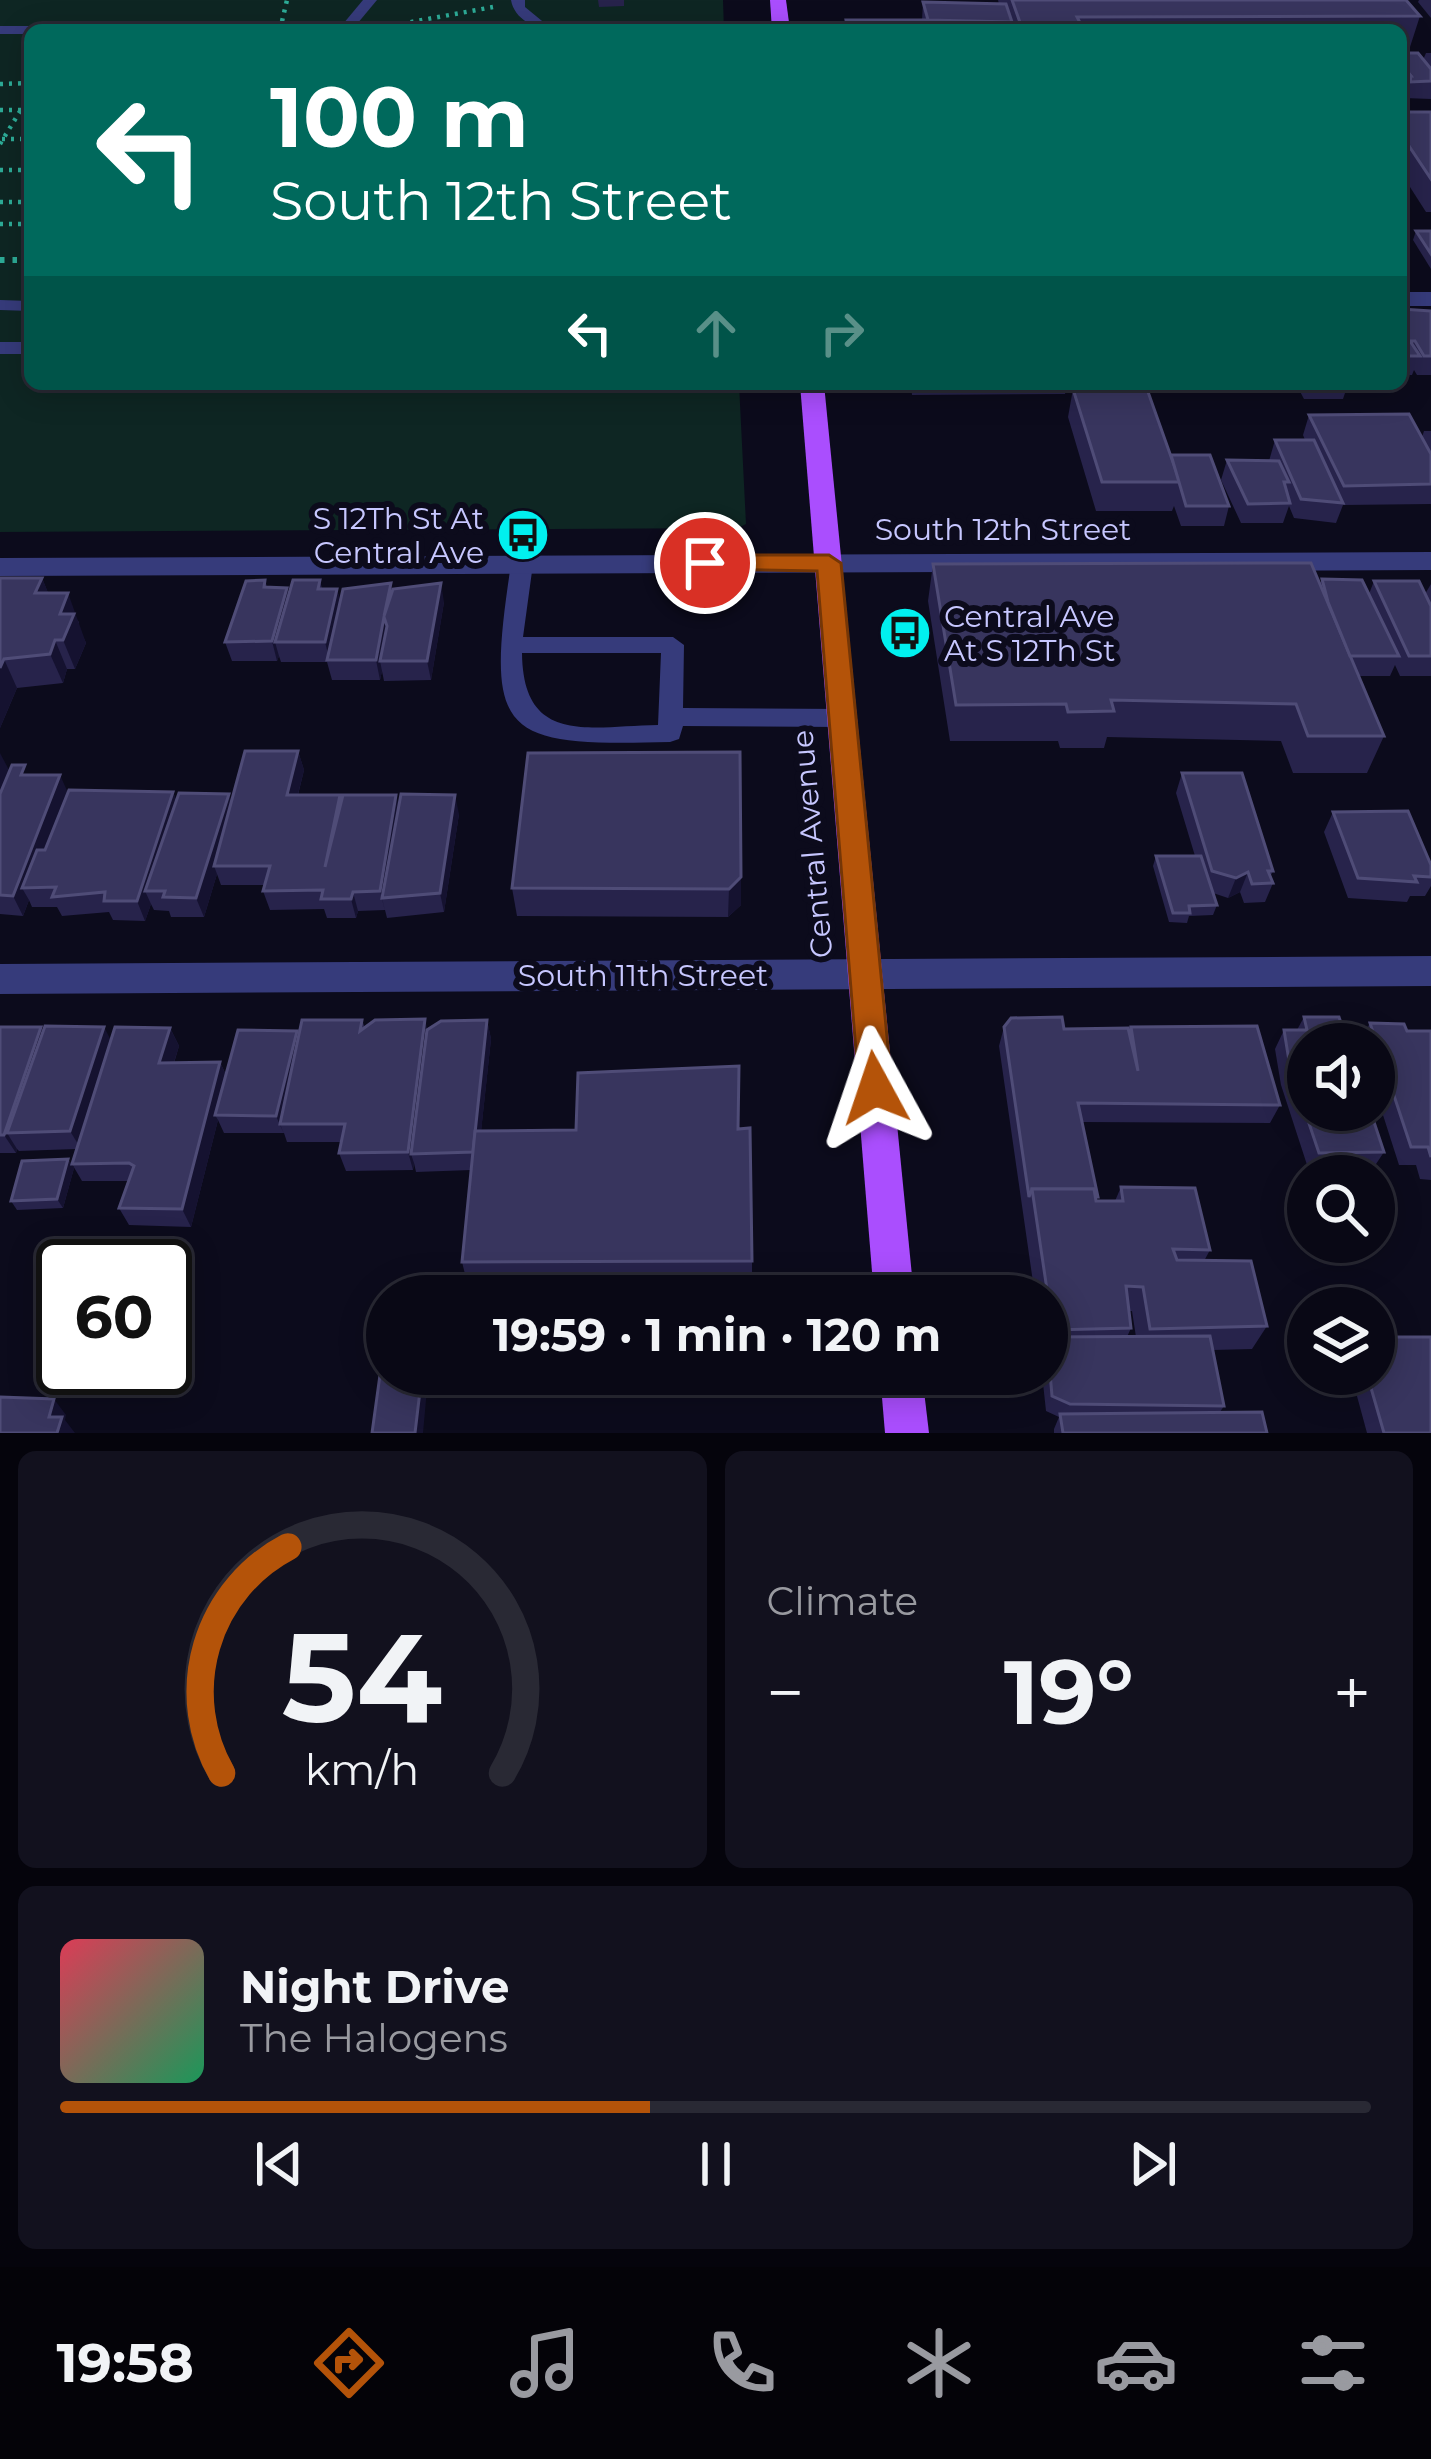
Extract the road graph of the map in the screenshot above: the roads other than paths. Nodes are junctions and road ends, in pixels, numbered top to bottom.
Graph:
1 (370, 0) edge
2 (518, 0) edge
3 (350, 24) edge
4 (539, 24) edge
5 (813, 390) edge
6 (1431, 561) edge
7 (829, 563) junction
8 (522, 564) junction
9 (0, 567) edge
10 (510, 645) junction
11 (670, 717) junction
12 (843, 718) junction
13 (1431, 970) edge
14 (866, 973) junction
15 (0, 979) edge
16 (892, 1275) edge
17 (903, 1395) edge
18 (907, 1433) edge

1 - 3 lane
2 - 4 lane
5 - 7 main road, Central Avenue
6 - 7 street, South 12th Street
7 - 8 street, South 12th Street
7 - 12 main road, Central Avenue
8 - 9 street, South 12th Street
8 - 10 lane
10 - 11 lane
10 - 11 lane
11 - 12 lane
12 - 14 main road, Central Avenue
13 - 14 street, South 11th Street
14 - 15 street, South 11th Street
14 - 16 main road, Central Avenue
17 - 18 main road

